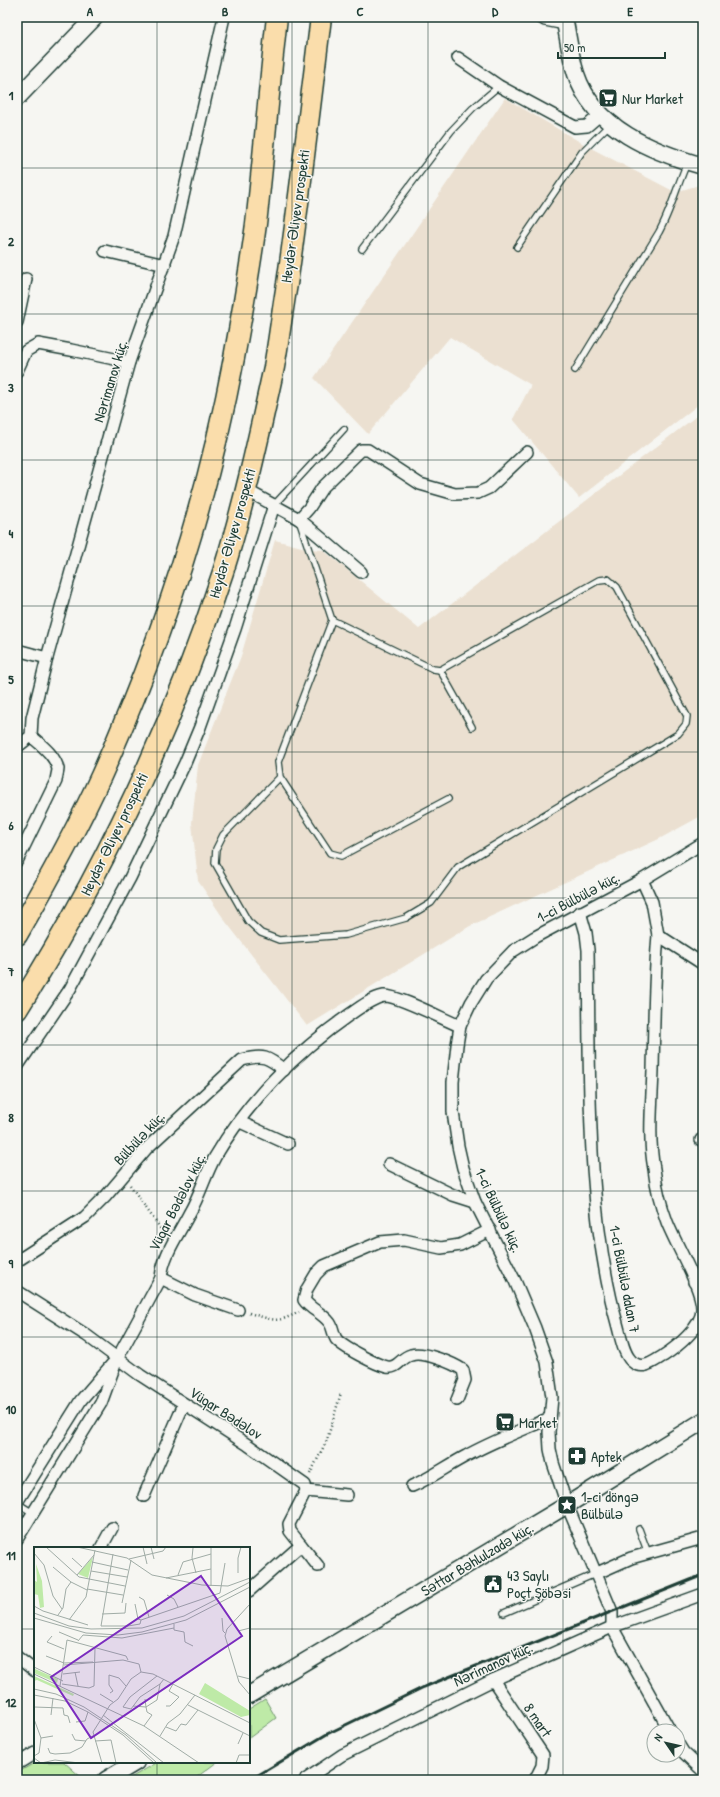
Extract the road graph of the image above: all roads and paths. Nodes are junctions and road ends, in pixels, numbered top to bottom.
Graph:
1 (95, 17) edge
2 (224, 17) edge
3 (277, 17) edge
4 (321, 17) edge
5 (540, 17) edge
6 (564, 21) edge
7 (458, 58) dead end
8 (499, 86) junction
9 (17, 98) edge
10 (606, 118) junction
11 (688, 162) junction
12 (703, 166) edge
13 (517, 247) dead end
14 (362, 249) dead end
15 (105, 251) dead end
16 (165, 265) junction
17 (26, 279) dead end
18 (17, 322) edge
19 (130, 362) junction
20 (575, 370) dead end
21 (17, 371) edge
22 (344, 429) dead end
23 (527, 452) dead end
24 (246, 490) junction
25 (274, 505) junction
26 (299, 519) junction
27 (362, 572) dead end
28 (332, 620) junction
29 (17, 650) edge
30 (47, 658) junction
31 (440, 670) junction
32 (472, 727) dead end
33 (31, 736) junction
34 (17, 747) edge
35 (280, 777) junction
36 (448, 799) dead end
37 (703, 843) edge
38 (17, 861) edge
39 (642, 880) junction
40 (580, 912) junction
41 (17, 935) edge
42 (658, 935) junction
43 (703, 964) edge
44 (17, 1010) edge
45 (460, 1026) junction
46 (17, 1067) edge
47 (284, 1070) junction
48 (240, 1122) junction
49 (288, 1144) dead end
50 (389, 1164) dead end
51 (124, 1176) junction
52 (475, 1202) junction
53 (490, 1230) junction
54 (172, 1244) junction
55 (17, 1261) edge
56 (161, 1278) junction
57 (699, 1278) edge
58 (17, 1292) edge
59 (309, 1307) junction
60 (238, 1310) joint
61 (117, 1359) junction
62 (341, 1393) dead end
63 (457, 1400) dead end
64 (184, 1404) junction
65 (550, 1418) junction
66 (703, 1421) edge
67 (412, 1486) dead end
68 (306, 1488) junction
69 (347, 1495) dead end
70 (144, 1496) dead end
71 (17, 1502) edge
72 (567, 1505) junction
73 (33, 1513) junction
74 (112, 1528) dead end
75 (639, 1529) dead end
76 (703, 1538) edge
77 (17, 1539) edge
78 (301, 1545) junction
79 (102, 1547) edge
80 (648, 1553) junction
81 (318, 1566) dead end
82 (595, 1574) junction
83 (250, 1590) edge
84 (703, 1594) edge
85 (504, 1613) dead end
86 (612, 1627) junction
87 (17, 1657) edge
88 (34, 1670) edge
89 (493, 1680) junction
90 (250, 1694) edge
91 (666, 1723) edge
92 (34, 1754) edge
93 (686, 1755) edge
94 (17, 1764) edge
95 (129, 1764) edge
96 (703, 1771) edge
97 (106, 1780) edge
98 (305, 1780) edge
99 (535, 1780) edge

1 - 9 main road
2 - 16 street, Nərimanov küç.
3 - 41 highway
4 - 24 highway, Heydər Əliyev prospekti
5 - 6 street
6 - 10 main road
7 - 8 street
8 - 10 street
8 - 14 lane
10 - 11 main road
10 - 13 lane
11 - 12 main road
11 - 20 lane
15 - 16 street
16 - 19 street, Nərimanov küç.
17 - 18 street
19 - 21 street
19 - 30 street, Nərimanov küç.
22 - 25 lane
23 - 26 street
24 - 25 street
24 - 44 highway, Heydər Əliyev prospekti
25 - 26 street
25 - 46 street
26 - 27 street
26 - 28 lane
28 - 31 lane
28 - 35 lane
29 - 30 street
30 - 33 street, Nərimanov küç.
31 - 32 lane
31 - 35 lane
33 - 34 street
33 - 38 street
35 - 36 lane
37 - 39 street, 1-ci Bülbülə küç.
39 - 40 street, 1-ci Bülbülə küç.
39 - 42 street, 1-ci Bülbülə dalan 7
40 - 45 street, 1-ci Bülbülə küç.
40 - 57 street, 1-ci Bülbülə dalan 7
42 - 43 street
42 - 57 street, 1-ci Bülbülə dalan 7
45 - 47 street, Vüqar Bədəlov küç.
45 - 52 street, 1-ci Bülbülə küç.
47 - 48 street, Vüqar Bədəlov küç.
47 - 51 street, Bülbülə küç.
48 - 49 street
48 - 54 street, Vüqar Bədəlov küç.
50 - 52 street
51 - 54 path
51 - 55 street, Bülbülə küç.
52 - 53 street, 1-ci Bülbülə küç.
53 - 59 street
53 - 65 street, 1-ci Bülbülə küç.
54 - 56 street, Vüqar Bədəlov küç.
56 - 60 street
56 - 61 street, Vüqar Bədəlov küç.
58 - 61 street, Vüqar Bədəlov
59 - 60 path
59 - 63 street
61 - 64 street, Vüqar Bədəlov
61 - 71 street
61 - 73 street, Vüqar Bədəlov küç.
62 - 68 path
64 - 68 street, Vüqar Bədəlov
64 - 70 street
65 - 67 street
65 - 72 street, 1-ci Bülbülə küç.
66 - 72 main road, Səttar Bəhlulzadə küç.
68 - 69 street
68 - 78 street
71 - 73 lane
72 - 82 street, 1-ci Bülbülə küç.
72 - 90 main road, Səttar Bəhlulzadə küç.
73 - 77 street, Vüqar Bədəlov küç.
74 - 79 street
75 - 80 lane
76 - 80 street
78 - 81 street
78 - 83 street
80 - 82 street
82 - 85 lane
82 - 86 street, 1-ci Bülbülə küç.
84 - 86 street, Nərimanov küç.
86 - 89 street, Nərimanov küç.
86 - 91 street
87 - 88 street
89 - 98 street, Nərimanov küç.
89 - 99 street, 8 mart
92 - 94 street
93 - 96 street
95 - 97 main road

